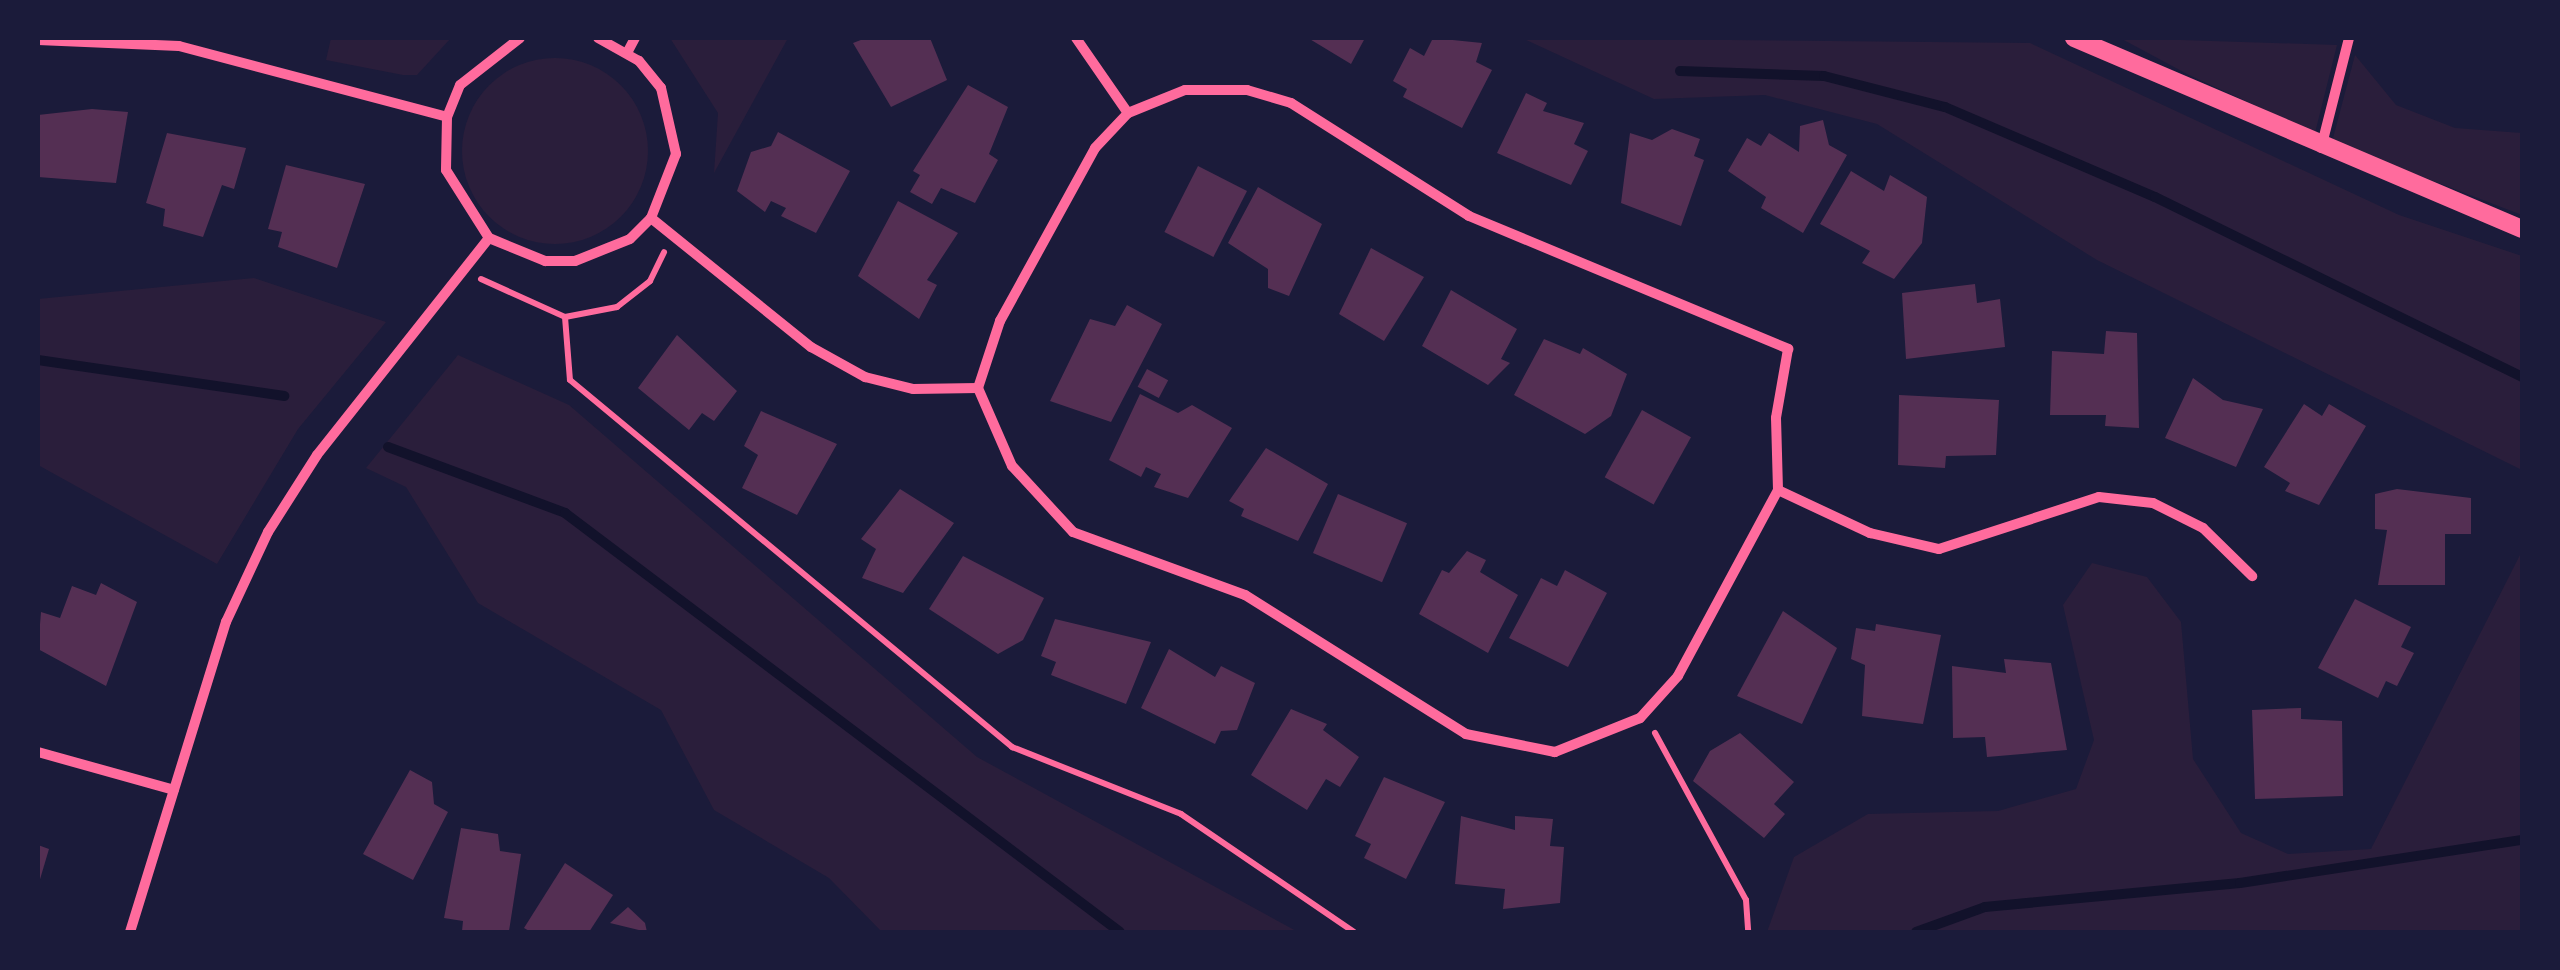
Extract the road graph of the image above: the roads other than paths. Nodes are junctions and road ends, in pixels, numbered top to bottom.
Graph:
1 (520, 38) edge
2 (598, 38) edge
3 (636, 38) edge
4 (1076, 38) edge
5 (2074, 38) edge
6 (2349, 38) edge
7 (38, 40) edge
8 (627, 53) junction
9 (1128, 113) junction
10 (447, 117) junction
11 (2321, 149) junction
12 (652, 218) junction
13 (2522, 229) edge
14 (489, 238) junction
15 (978, 388) junction
16 (1778, 490) junction
17 (2252, 576) dead end
18 (38, 752) edge
19 (174, 790) junction
20 (130, 932) edge

1 - 10 street
2 - 8 street
3 - 8 street
4 - 9 street
5 - 11 street
6 - 11 street
7 - 10 street
8 - 12 street
9 - 15 street
9 - 16 street
10 - 14 street
11 - 13 street
12 - 14 street
12 - 15 street
14 - 19 street
15 - 16 street
16 - 17 street
18 - 19 street
19 - 20 street

